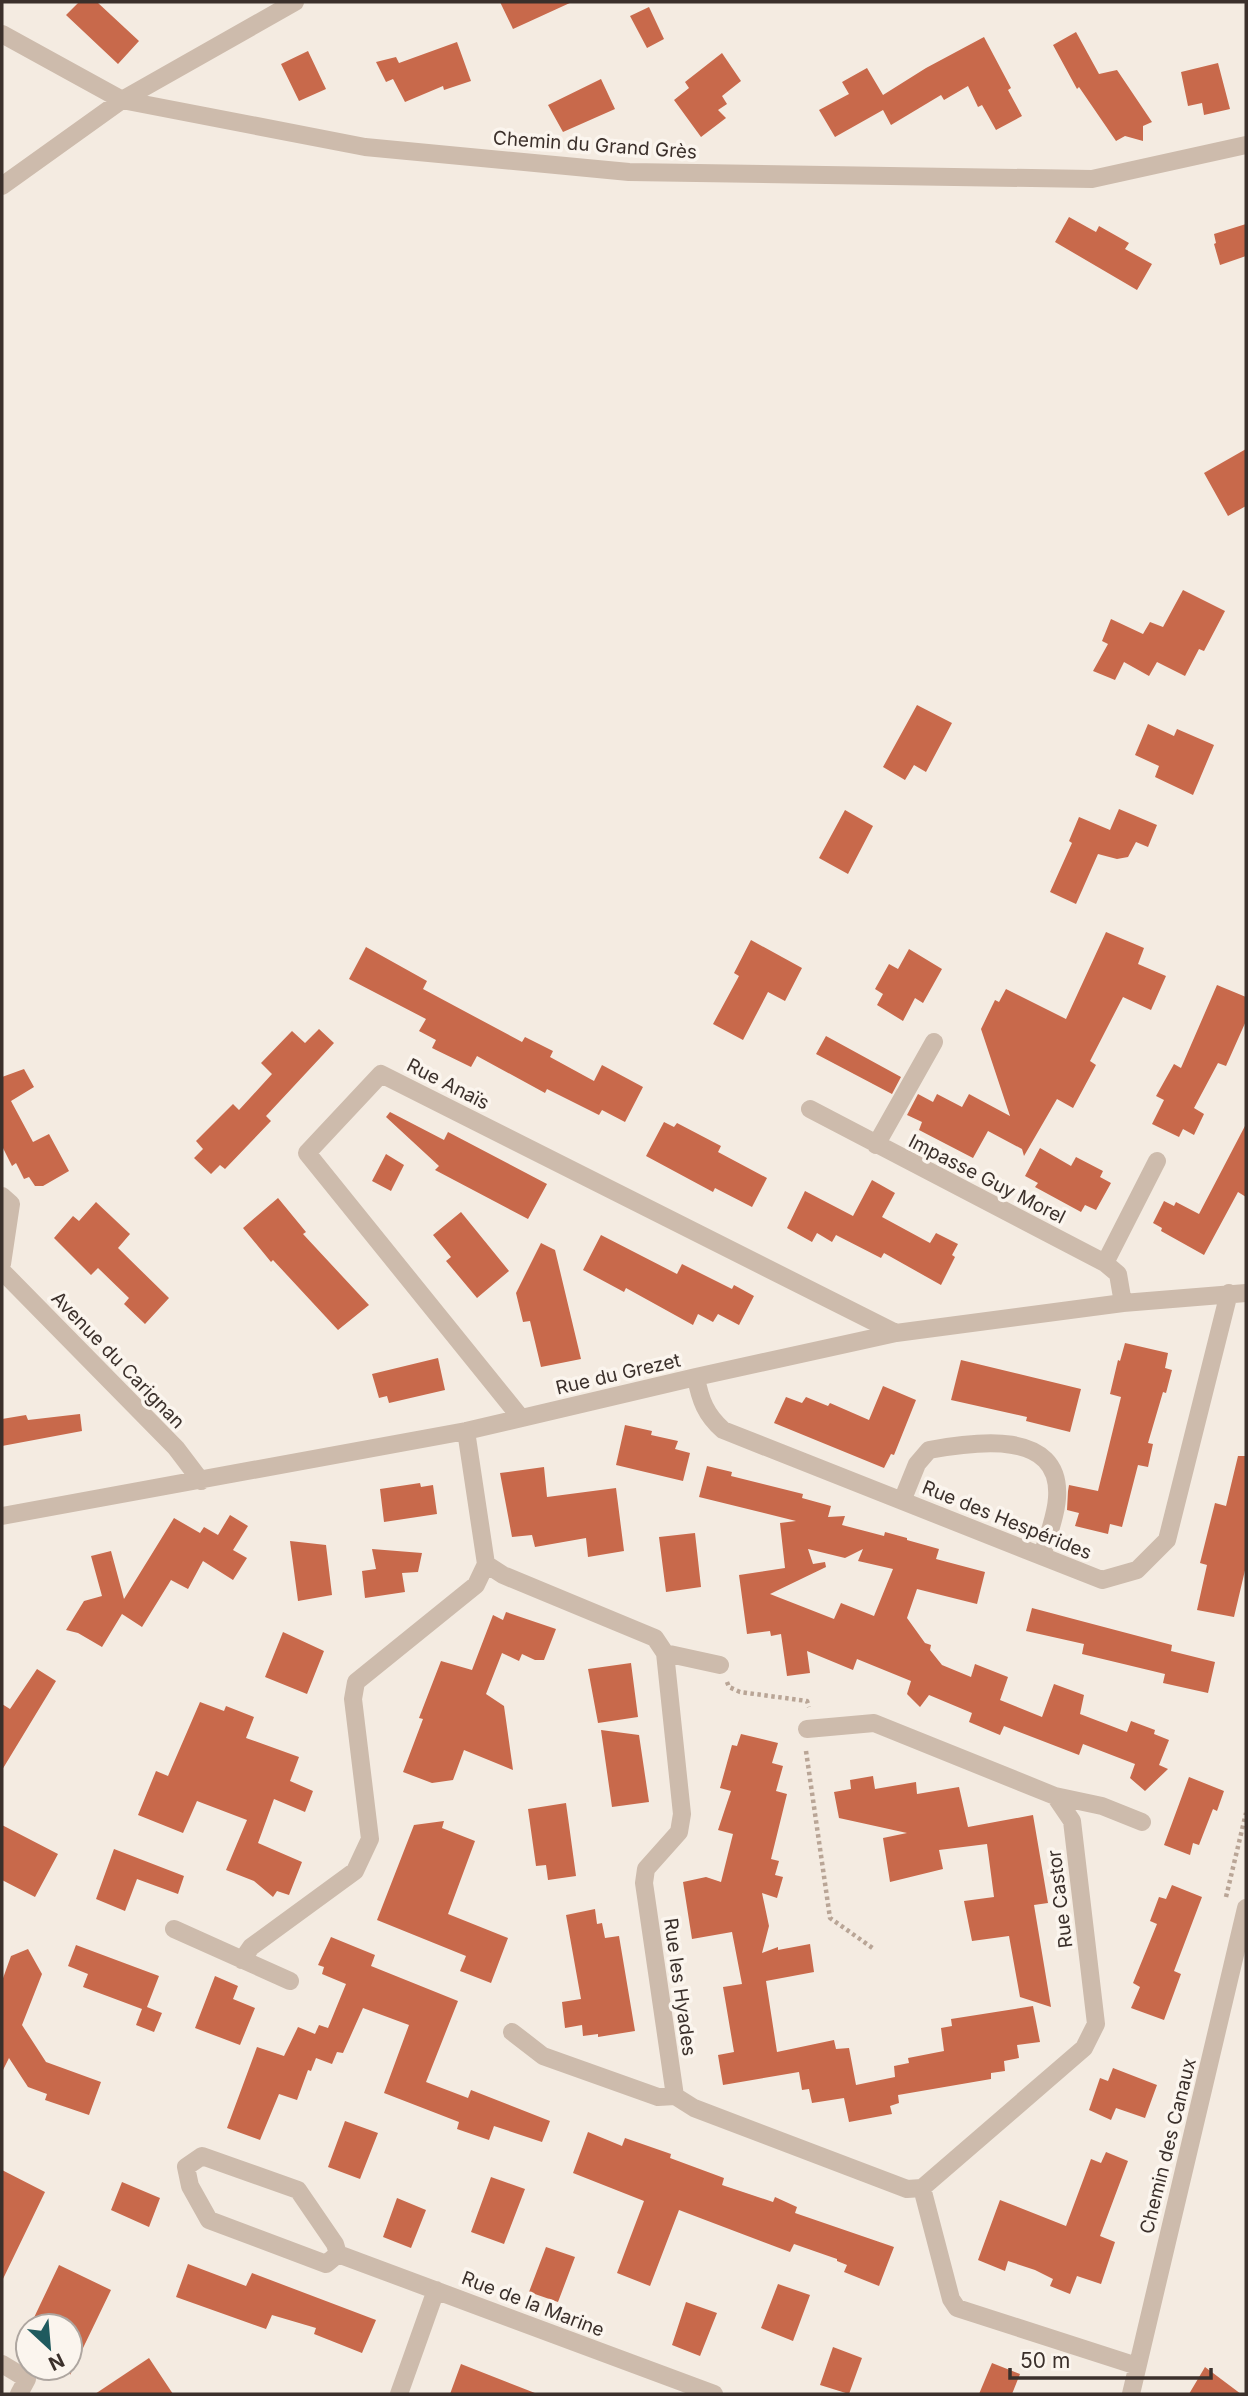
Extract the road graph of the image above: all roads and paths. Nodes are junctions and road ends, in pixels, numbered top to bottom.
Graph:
1 (295, 2) edge
2 (2, 34) edge
3 (122, 100) junction
4 (1246, 145) edge
5 (2, 186) edge
6 (934, 1042) dead end
7 (810, 1109) dead end
8 (876, 1144) junction
9 (1157, 1161) dead end
10 (2, 1196) edge
11 (1105, 1263) junction
12 (2, 1264) edge
13 (2, 1271) edge
14 (1237, 1293) edge
15 (1123, 1303) junction
16 (896, 1333) junction
17 (696, 1377) junction
18 (521, 1418) junction
19 (466, 1431) junction
20 (201, 1481) junction
21 (902, 1501) junction
22 (2, 1516) edge
23 (1042, 1556) junction
24 (486, 1564) junction
25 (665, 1653) junction
26 (720, 1665) joint
27 (807, 1729) junction
28 (1055, 1796) junction
29 (1142, 1822) dead end
30 (1246, 1908) edge
31 (173, 1929) dead end
32 (874, 1949) dead end
33 (242, 1960) junction
34 (290, 1981) dead end
35 (512, 2032) dead end
36 (675, 2096) junction
37 (922, 2188) junction
38 (338, 2254) junction
39 (436, 2290) junction
40 (2, 2364) edge
41 (1137, 2366) junction
42 (19, 2394) edge
43 (400, 2394) edge
44 (714, 2394) edge
45 (1131, 2394) edge

1 - 3 street
2 - 3 street, Chemin du Grand Grès
3 - 4 street, Chemin du Grand Grès
3 - 5 street
6 - 8 street
7 - 8 street, Impasse Guy Morel
8 - 11 street, Impasse Guy Morel
9 - 11 street
10 - 12 street
11 - 15 street
13 - 20 street, Avenue du Carignan
14 - 15 street, Rue du Grezet
14 - 23 street, Rue des Hespérides
15 - 16 street, Rue du Grezet
16 - 17 street, Rue du Grezet
16 - 18 street, Rue Anaïs
17 - 18 street, Rue du Grezet
17 - 21 street, Rue des Hespérides
18 - 19 street, Rue du Grezet
19 - 20 street, Rue du Grezet
19 - 24 street
20 - 22 street, Rue du Grezet
21 - 23 street, Rue des Hespérides
21 - 23 street
24 - 25 street
24 - 33 street
25 - 26 street
25 - 36 street, Rue les Hyades
26 - 27 path
27 - 28 street
27 - 32 path
28 - 29 street
28 - 37 street, Rue Castor
30 - 41 street, Chemin des Canaux
31 - 33 street
33 - 34 street
35 - 36 street
36 - 37 street
37 - 41 street
38 - 38 street, Rue de la Marine
38 - 39 street, Rue de la Marine
39 - 43 street
39 - 44 street, Rue de la Marine
40 - 42 street
41 - 45 street, Chemin des Canaux

